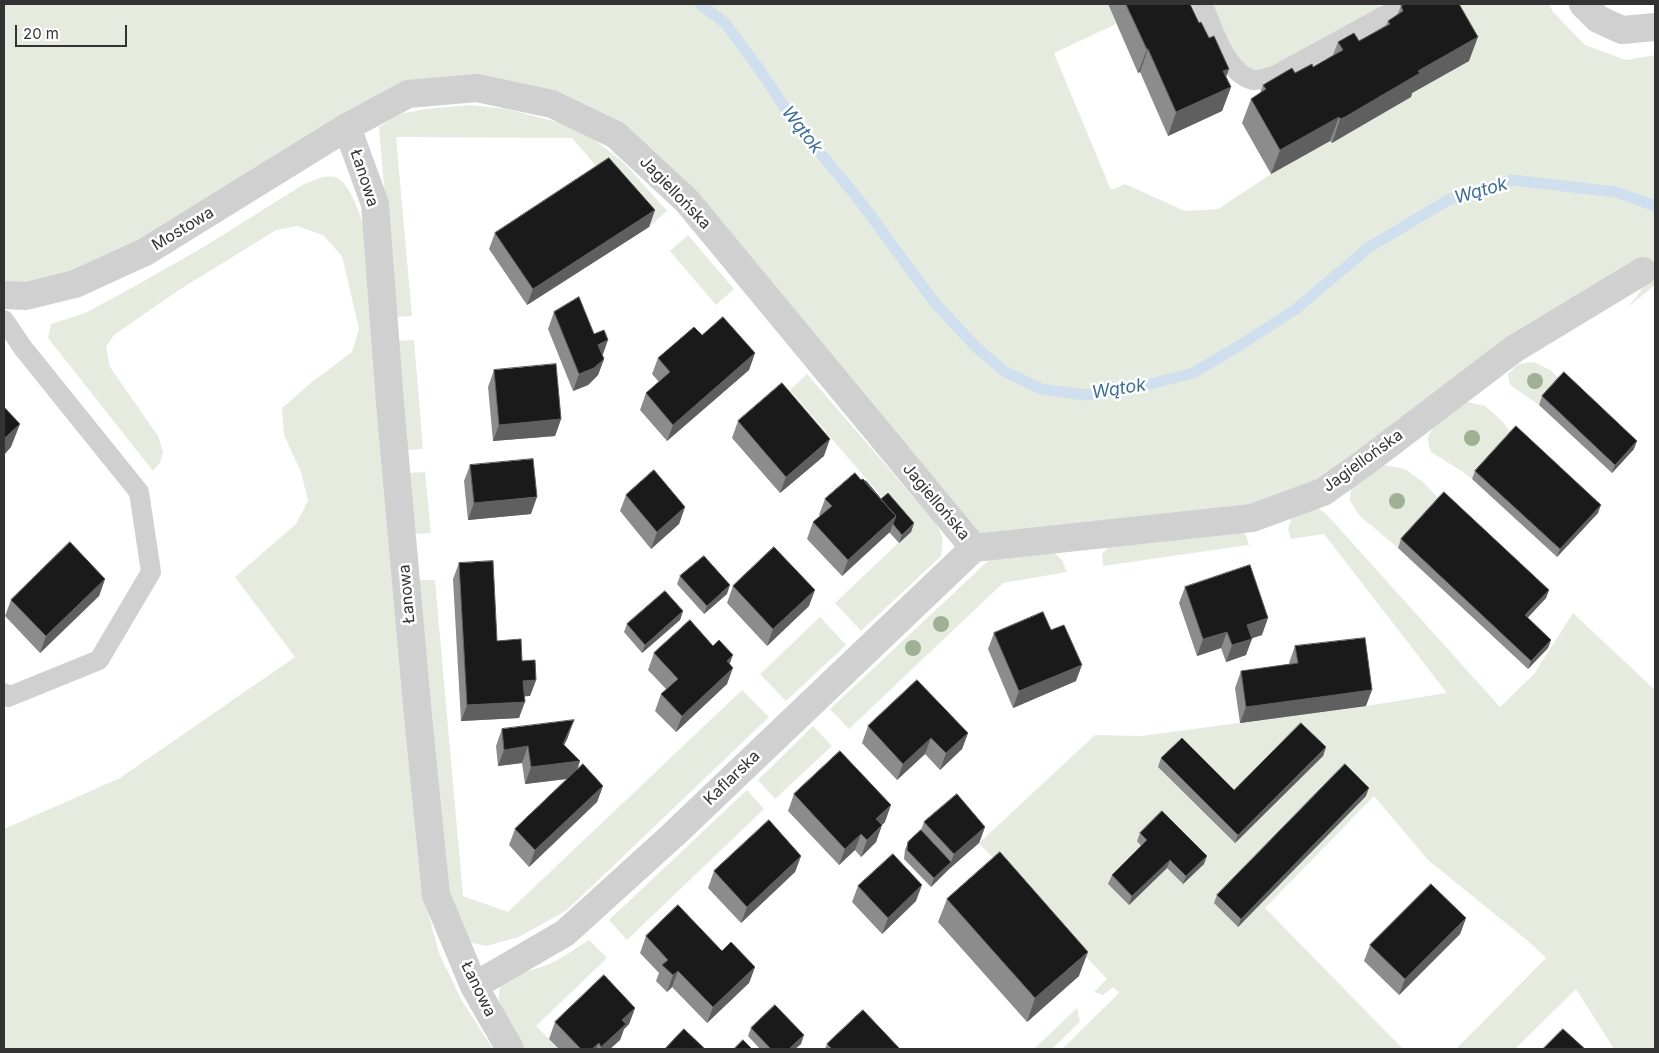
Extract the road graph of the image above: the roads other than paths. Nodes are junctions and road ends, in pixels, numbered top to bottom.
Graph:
1 (1202, 4) edge
2 (1406, 4) edge
3 (1583, 4) edge
4 (1655, 27) edge
5 (348, 127) junction
6 (1643, 271) dead end
7 (4, 295) edge
8 (4, 320) edge
9 (974, 548) junction
10 (4, 693) edge
11 (474, 986) junction
12 (510, 1049) edge

1 - 2 lane
3 - 4 street
5 - 7 street, Mostowa
5 - 9 street, Jagiellońska
5 - 11 street, Łanowa
6 - 9 street, Jagiellońska
8 - 10 lane
9 - 11 street, Kaflarska
11 - 12 street, Łanowa

